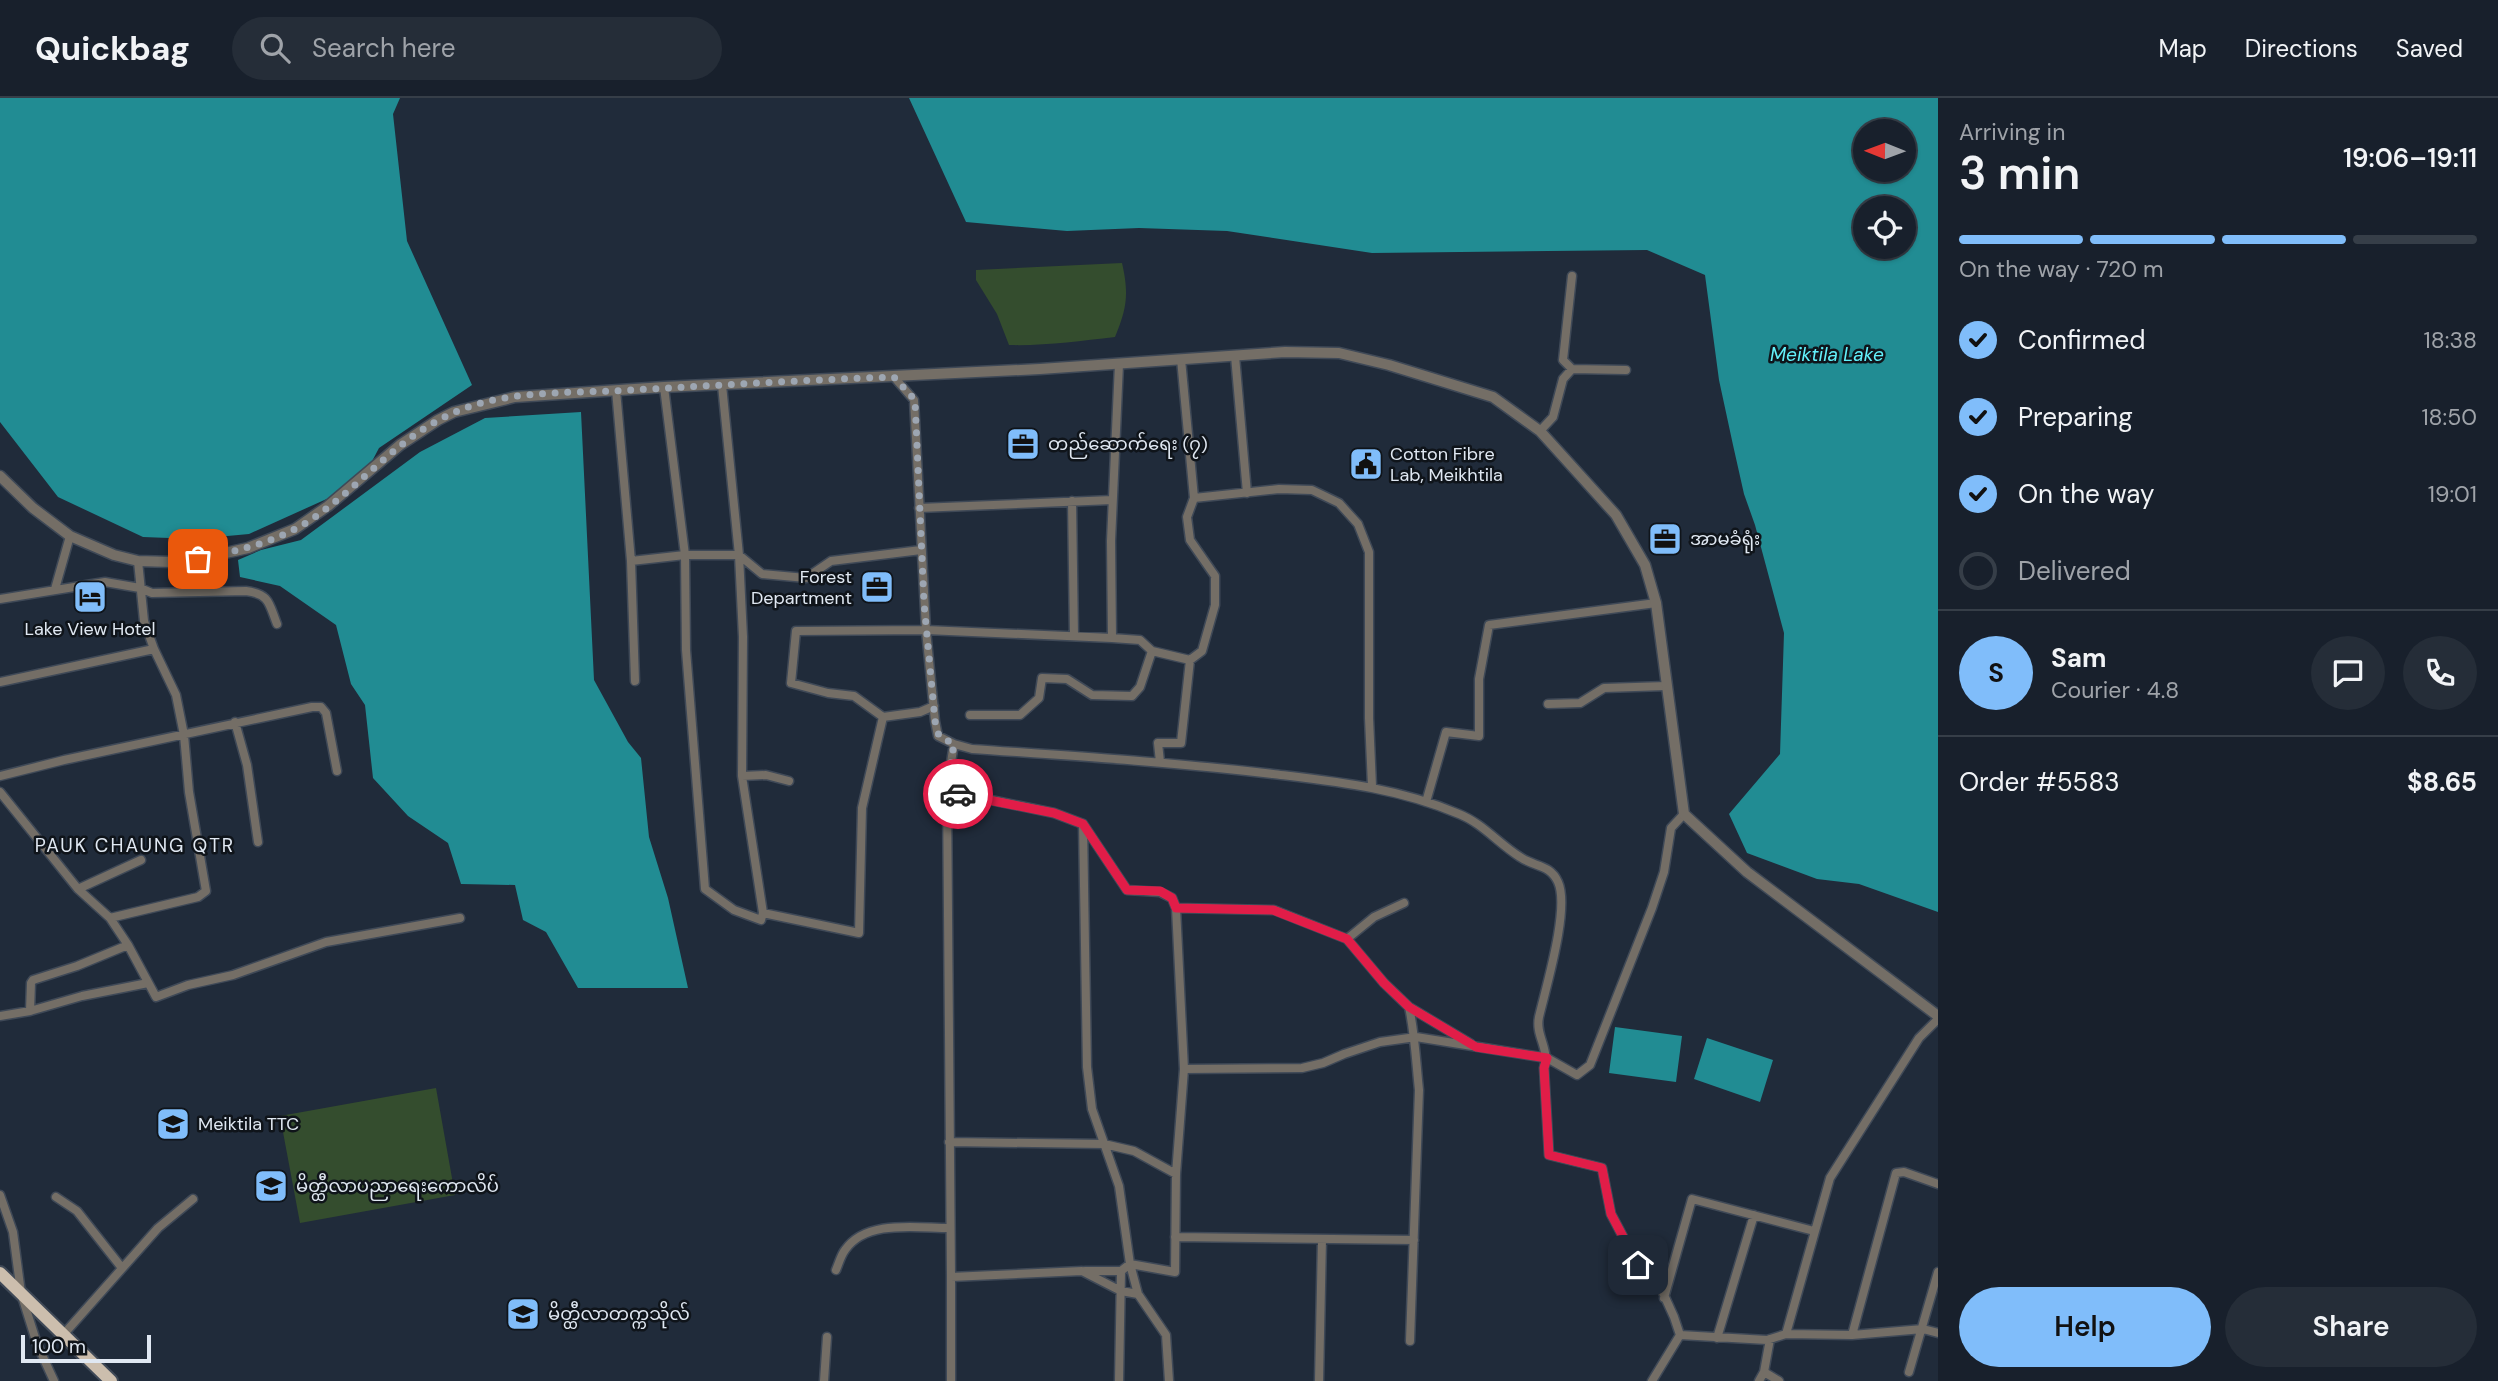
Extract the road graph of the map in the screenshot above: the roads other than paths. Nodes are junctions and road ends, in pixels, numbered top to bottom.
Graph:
1 (1572, 276) dead end
2 (1236, 356) junction
3 (1181, 359) junction
4 (1119, 363) junction
5 (1572, 369) junction
6 (1626, 370) dead end
7 (894, 377) junction
8 (722, 385) junction
9 (664, 387) junction
10 (616, 390) junction
11 (1540, 431) junction
12 (0, 476) edge
13 (1247, 493) junction
14 (1194, 498) junction
15 (1112, 500) junction
16 (1072, 501) junction
17 (919, 508) junction
18 (70, 536) junction
19 (921, 550) junction
20 (685, 555) junction
21 (739, 555) junction
22 (138, 561) junction
23 (631, 561) junction
24 (140, 588) junction
25 (55, 589) junction
26 (0, 598) edge
27 (1656, 603) junction
28 (277, 624) dead end
29 (926, 630) junction
30 (1074, 636) junction
31 (1112, 638) junction
32 (154, 649) junction
33 (1152, 651) junction
34 (1190, 660) junction
35 (635, 681) dead end
36 (0, 682) edge
37 (1666, 686) junction
38 (1548, 704) dead end
39 (934, 706) junction
40 (970, 715) dead end
41 (883, 717) junction
42 (235, 722) junction
43 (184, 735) junction
44 (954, 744) junction
45 (1160, 762) junction
46 (337, 771) dead end
47 (0, 776) edge
48 (742, 776) junction
49 (789, 780) dead end
50 (1372, 786) junction
51 (0, 792) edge
52 (947, 792) junction
53 (1426, 802) junction
54 (1684, 814) junction
55 (1083, 824) junction
56 (258, 842) dead end
57 (141, 860) dead end
58 (78, 889) junction
59 (1404, 903) dead end
60 (1176, 908) junction
61 (763, 913) junction
62 (110, 918) junction
63 (460, 918) dead end
64 (1347, 939) junction
65 (128, 945) junction
66 (148, 984) junction
67 (1409, 1007) junction
68 (30, 1011) junction
69 (0, 1016) edge
70 (1938, 1018) edge
71 (1416, 1037) junction
72 (1476, 1047) junction
73 (1547, 1058) junction
74 (1184, 1069) junction
75 (949, 1142) junction
76 (1104, 1144) junction
77 (1176, 1174) junction
78 (1938, 1184) edge
79 (0, 1195) edge
80 (56, 1196) dead end
81 (193, 1199) dead end
82 (1754, 1215) junction
83 (949, 1228) junction
84 (1814, 1231) junction
85 (1175, 1237) junction
86 (1322, 1239) junction
87 (1414, 1240) junction
88 (1130, 1264) junction
89 (122, 1268) junction
90 (836, 1270) dead end
91 (1082, 1271) junction
92 (1121, 1271) junction
93 (1938, 1272) edge
94 (0, 1273) edge
95 (951, 1277) junction
96 (1121, 1291) junction
97 (21, 1293) junction
98 (1139, 1294) junction
99 (1664, 1298) junction
100 (1923, 1329) junction
101 (1938, 1333) edge
102 (1786, 1334) junction
103 (63, 1335) junction
104 (1680, 1335) junction
105 (1852, 1335) junction
106 (827, 1337) dead end
107 (1717, 1338) junction
108 (1770, 1339) junction
109 (1410, 1341) dead end
110 (1764, 1372) junction
111 (1909, 1372) dead end
112 (54, 1381) edge
113 (111, 1381) edge
114 (824, 1381) edge
115 (951, 1381) edge
116 (1119, 1381) edge
117 (1169, 1381) edge
118 (1319, 1381) edge
119 (1652, 1381) edge
120 (1759, 1381) edge
121 (1779, 1381) edge

1 - 5 street
2 - 3 street
2 - 11 street
2 - 13 street
3 - 4 street
3 - 14 street
4 - 7 street
4 - 15 street
5 - 6 street
5 - 11 street
7 - 8 street
7 - 17 street
8 - 9 street
8 - 21 street
9 - 10 street
9 - 20 street
10 - 22 street
10 - 23 street
11 - 27 street
12 - 18 street
13 - 14 street
13 - 50 street
14 - 34 street
15 - 16 street
15 - 31 street
16 - 17 street
16 - 30 street
17 - 19 street
18 - 22 street
18 - 25 street
19 - 21 street
19 - 29 street
20 - 21 street
20 - 23 street
20 - 61 street
21 - 48 street
22 - 24 street
23 - 35 street
24 - 25 street
24 - 28 street
24 - 32 street
25 - 26 street
27 - 37 street
27 - 53 street
29 - 30 street
29 - 39 street
29 - 41 street
30 - 31 street
31 - 33 street
32 - 36 street
32 - 43 street
33 - 34 street
33 - 40 street
34 - 45 street
37 - 38 street
37 - 54 street
39 - 41 street
39 - 44 street
41 - 61 street
42 - 43 street
42 - 46 street
42 - 56 street
43 - 47 street
43 - 62 street
44 - 45 street
44 - 52 street
45 - 50 street
48 - 49 street
48 - 61 street
50 - 53 street
51 - 58 street
52 - 55 street
52 - 75 street
53 - 73 street
54 - 70 street
54 - 73 street
55 - 60 street
55 - 76 street
57 - 58 street
58 - 62 street
59 - 64 street
60 - 64 street
60 - 74 street
62 - 65 street
63 - 66 street
64 - 67 street
65 - 66 street
65 - 68 street
66 - 68 street
67 - 71 street
67 - 72 street
68 - 69 street
70 - 84 street
71 - 72 street
71 - 74 street
71 - 87 street
72 - 73 street
73 - 99 street
74 - 77 street
75 - 76 street
75 - 83 street
76 - 77 street
76 - 88 street
77 - 85 street
78 - 105 street
79 - 97 street
80 - 89 street
81 - 89 street
82 - 84 street
82 - 99 street
82 - 107 street
83 - 90 street
83 - 95 street
84 - 102 street
85 - 86 street
85 - 88 street
86 - 87 street
86 - 118 street
87 - 109 street
88 - 92 street
88 - 98 street
89 - 103 street
91 - 92 street
91 - 95 street
91 - 96 street
92 - 96 street
93 - 100 street
94 - 97 highway
95 - 115 street
96 - 98 street
96 - 116 street
97 - 103 highway
97 - 112 street
98 - 117 street
99 - 104 street
100 - 101 street
100 - 105 street
100 - 111 street
102 - 105 street
102 - 108 street
103 - 113 highway
104 - 107 street
104 - 119 street
106 - 114 street
107 - 108 street
108 - 110 street
110 - 120 street
110 - 121 street

